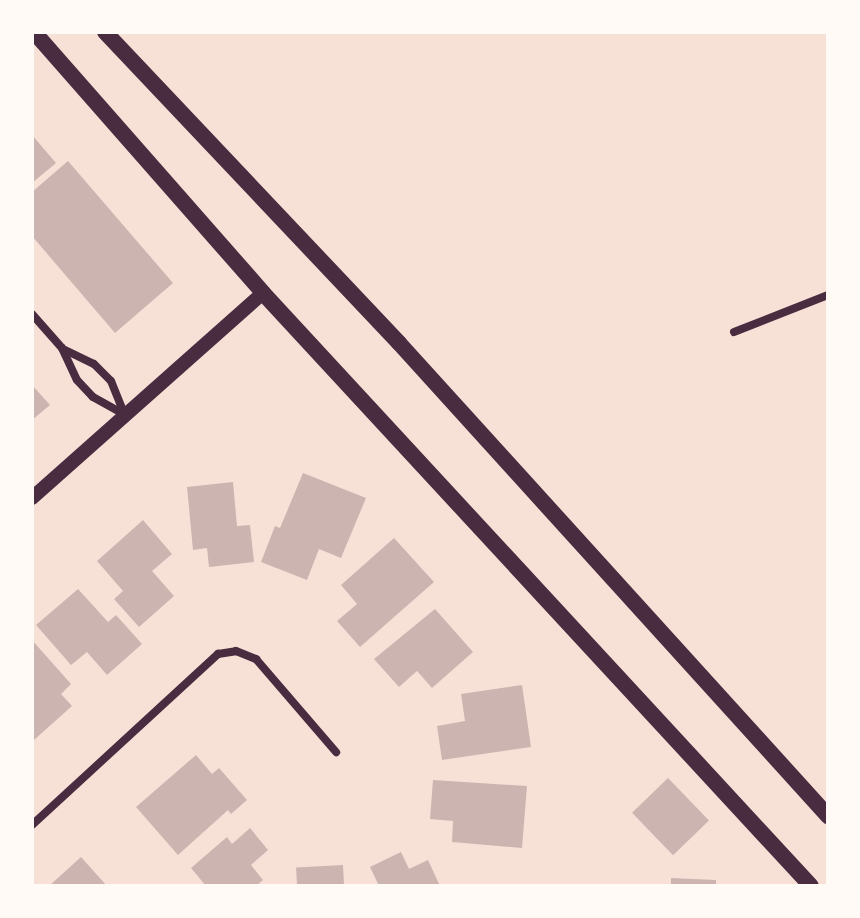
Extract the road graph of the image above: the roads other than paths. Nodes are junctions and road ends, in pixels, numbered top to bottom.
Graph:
1 (105, 32) edge
2 (35, 35) edge
3 (263, 293) junction
4 (828, 295) edge
5 (32, 314) edge
6 (734, 332) dead end
7 (62, 348) junction
8 (125, 415) junction
9 (32, 498) edge
10 (336, 752) dead end
11 (828, 816) edge
12 (32, 825) edge
13 (811, 886) edge

1 - 11 main road
2 - 3 main road
3 - 8 street
3 - 13 main road
4 - 6 street
5 - 7 street
7 - 8 street
7 - 8 street
8 - 9 street
10 - 12 street

